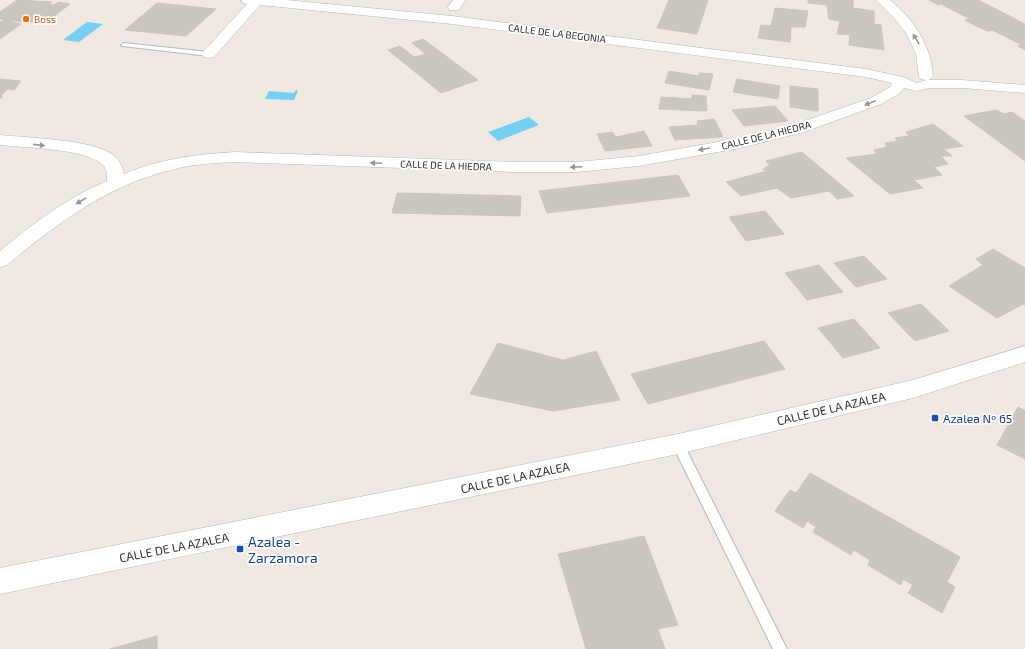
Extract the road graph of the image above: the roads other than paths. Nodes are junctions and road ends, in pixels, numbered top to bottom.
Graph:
1 (252, 0) edge
2 (882, 0) edge
3 (124, 45) dead end
4 (209, 54) joint
5 (900, 79) junction
6 (928, 79) junction
7 (1025, 89) edge
8 (0, 140) edge
9 (115, 183) junction
10 (0, 261) edge
11 (1025, 354) edge
12 (678, 444) junction
13 (0, 582) edge
14 (780, 649) edge

1 - 4 street
1 - 5 street, CALLE DE LA BEGONIA
6 -> 2 street
3 - 4 lane
5 - 6 street, CALLE DE LA BEGONIA
5 -> 9 street, CALLE DE LA HIEDRA
6 - 7 street
8 -> 9 street
9 -> 10 street, CALLE DE LA HIEDRA
11 - 12 street, CALLE DE LA AZALEA
12 - 13 street, CALLE DE LA AZALEA
12 - 14 lane

